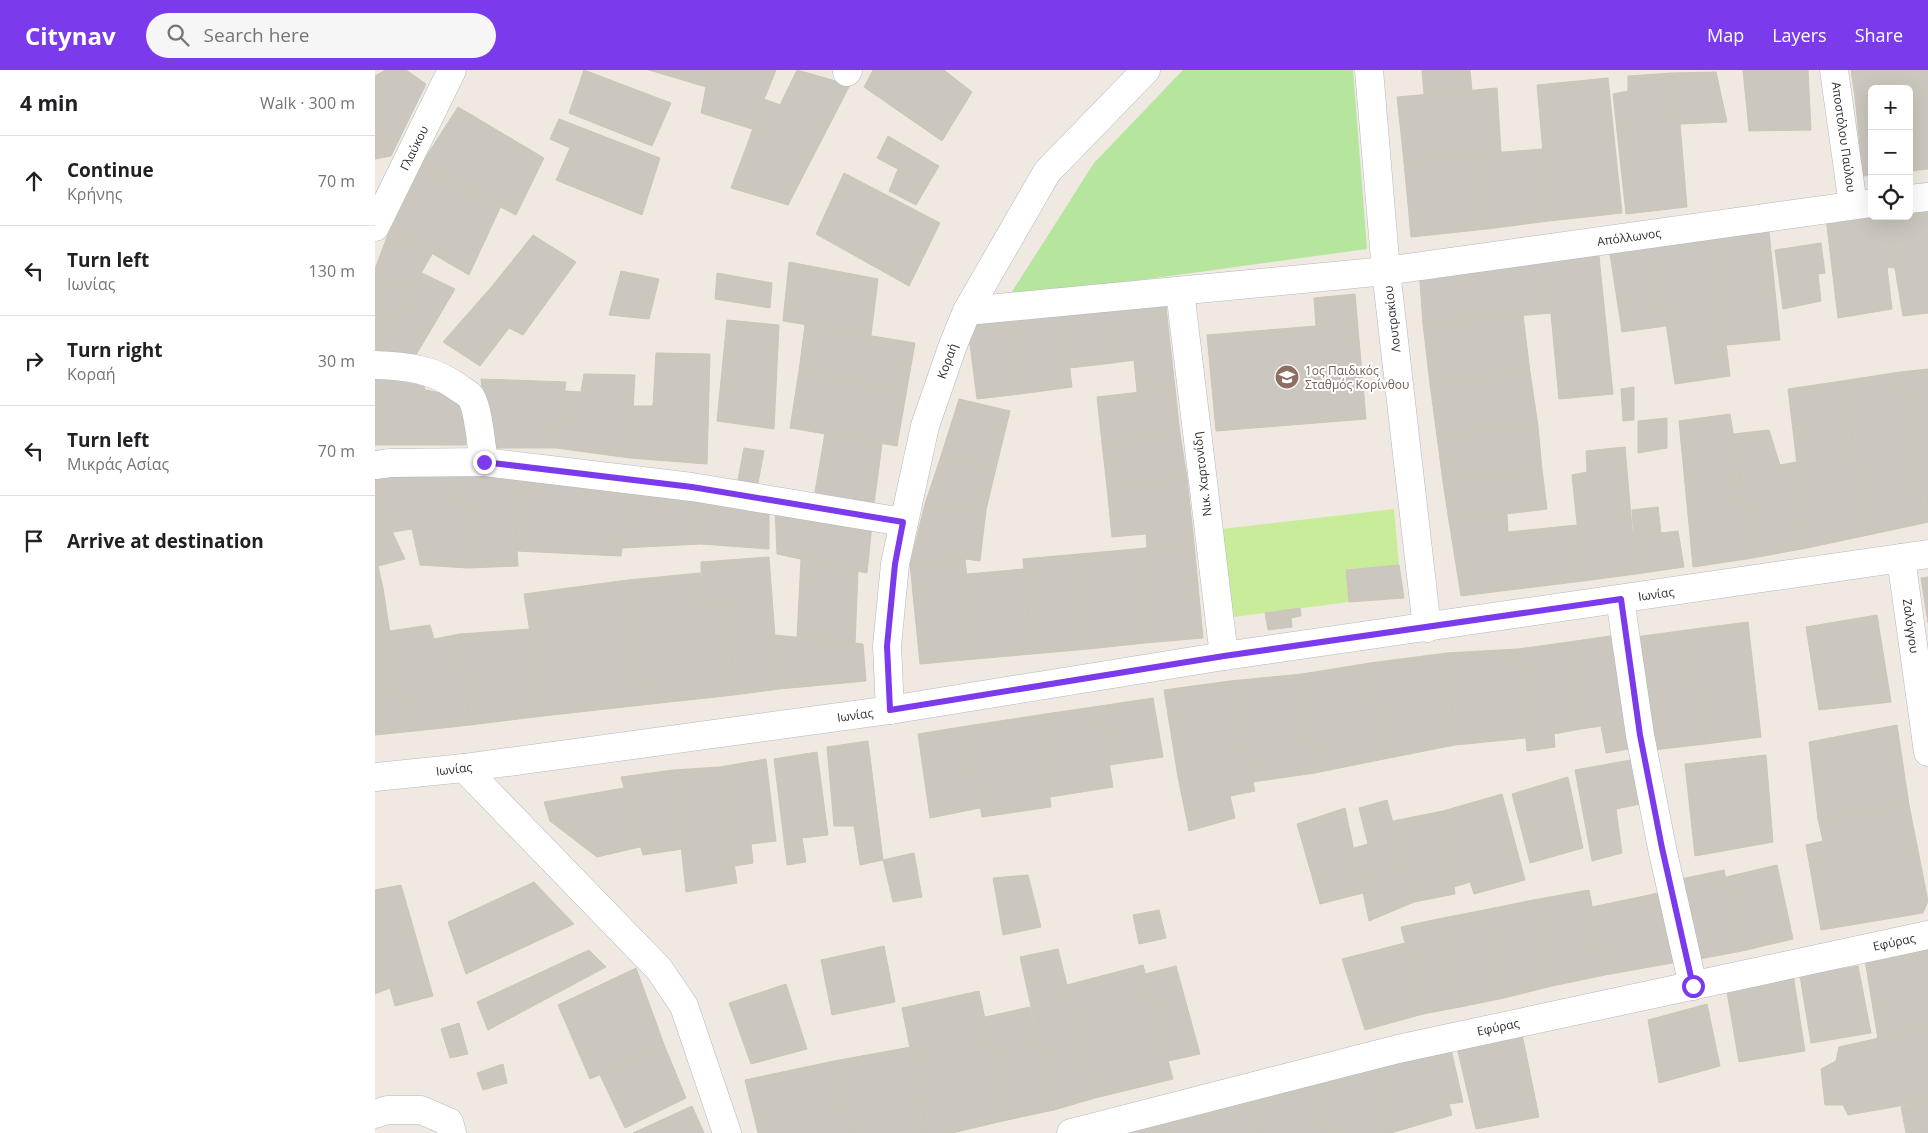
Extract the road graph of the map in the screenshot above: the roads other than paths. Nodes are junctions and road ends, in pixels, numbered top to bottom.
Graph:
1 (452, 70) edge
2 (1146, 70) edge
3 (1369, 70) edge
4 (1835, 70) edge
5 (1928, 197) edge
6 (1913, 199) edge
7 (1862, 204) edge
8 (377, 216) edge
9 (1386, 271) junction
10 (1180, 291) junction
11 (967, 311) junction
12 (375, 365) edge
13 (484, 462) junction
14 (375, 465) edge
15 (903, 522) junction
16 (1928, 554) edge
17 (1901, 558) junction
18 (1621, 599) junction
19 (1427, 628) junction
20 (1224, 656) junction
21 (890, 710) junction
22 (1928, 752) edge
23 (464, 768) junction
24 (375, 778) edge
25 (1928, 935) edge
26 (1693, 986) junction
27 (375, 1114) edge
28 (452, 1133) edge
29 (727, 1133) edge
30 (1071, 1133) edge

1 - 8 street, Γλαύκου
2 - 11 street, Κοραή
3 - 9 street, Λουτρακίου
4 - 7 street, Αποστόλου Παύλου
5 - 6 street
7 - 9 street, Απόλλωνος
9 - 10 street, Απόλλωνος
9 - 19 street, Λουτρακίου
10 - 11 street, Απόλλωνος
10 - 20 street, Νικ. Χαρτονίδη
11 - 15 street, Κοραή
12 - 13 street
13 - 14 street
13 - 15 street
15 - 21 street, Κοραή
16 - 17 street, Ιωνίας
17 - 18 street, Ιωνίας
17 - 22 street, Ζαλόγγου
18 - 19 street, Ιωνίας
18 - 26 street
19 - 20 street, Ιωνίας
20 - 21 street, Ιωνίας
21 - 23 street, Ιωνίας
23 - 24 street, Ιωνίας
23 - 29 street
25 - 26 street, Εφύρας
26 - 30 street, Εφύρας
27 - 28 street

